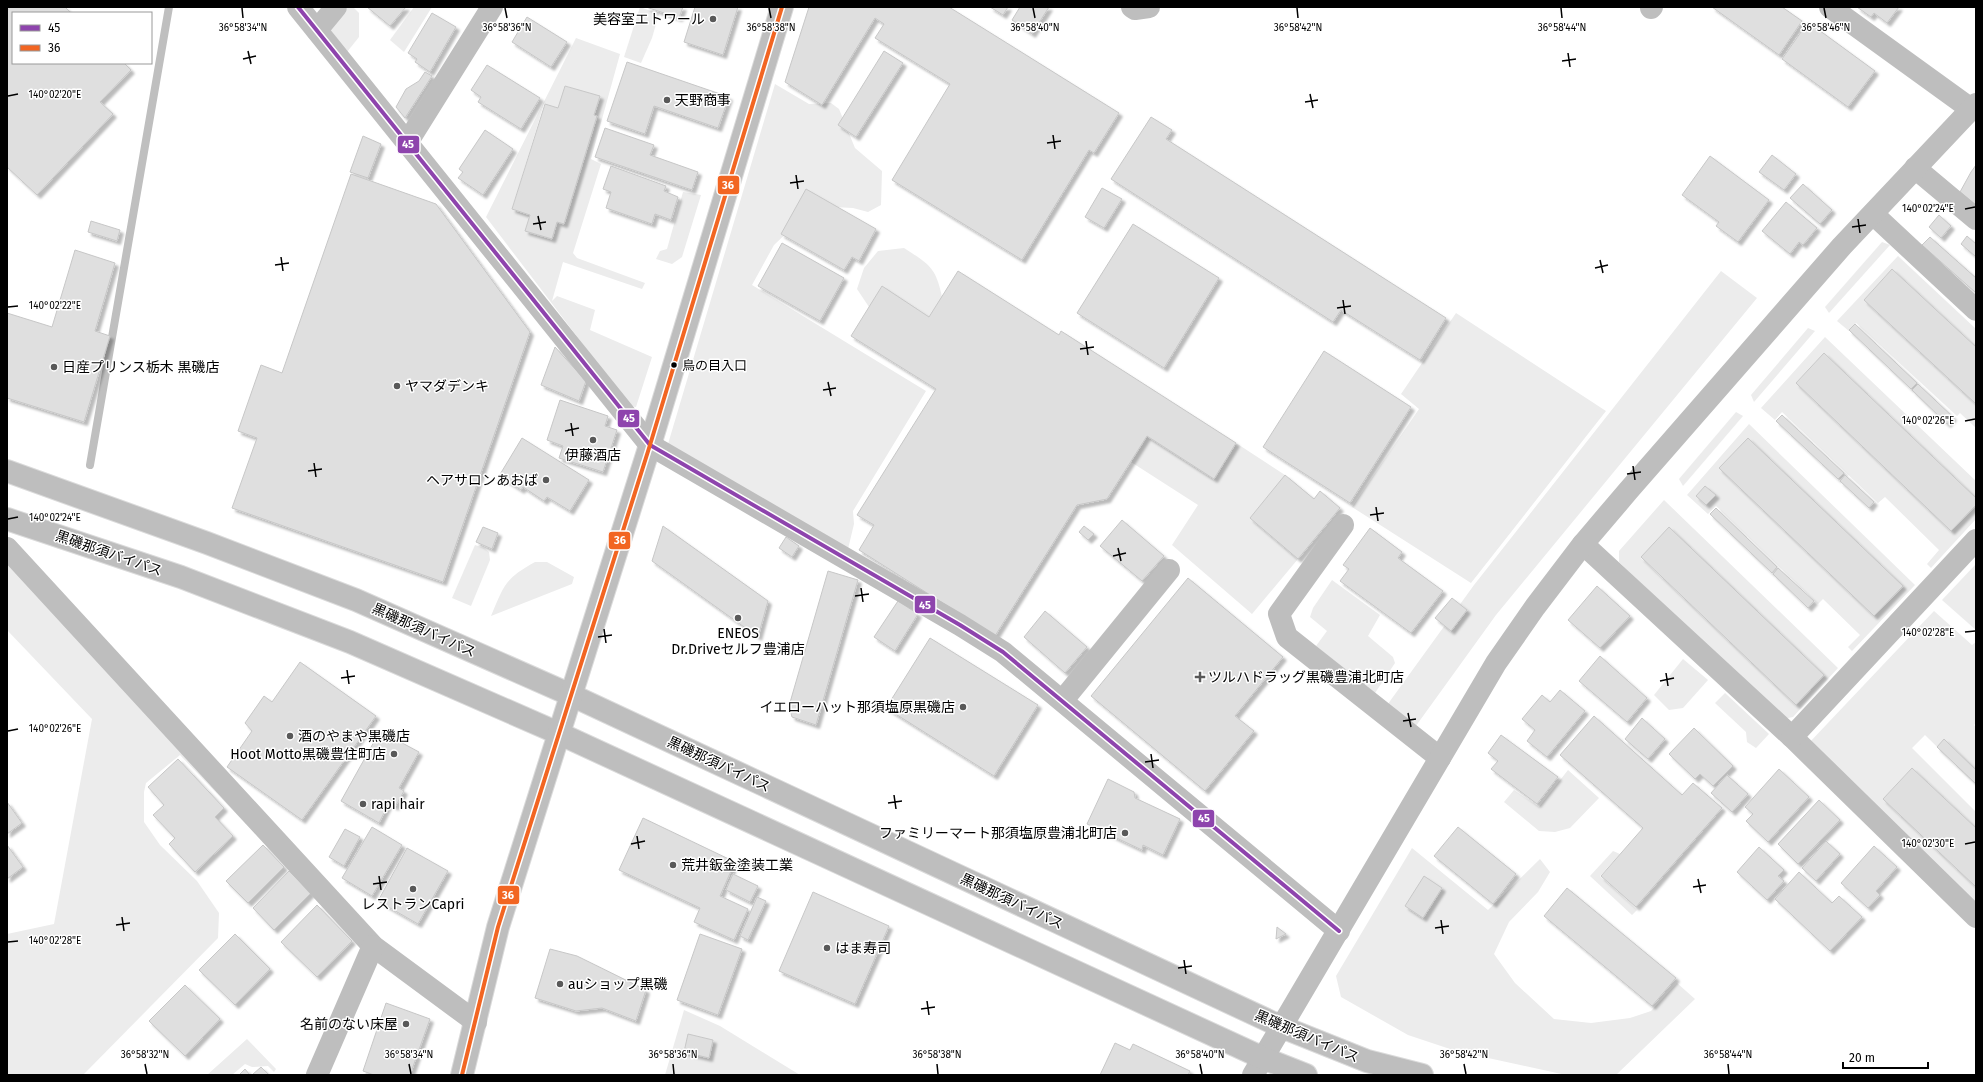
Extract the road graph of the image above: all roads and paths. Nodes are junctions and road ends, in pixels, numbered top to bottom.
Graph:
1 (298, 7) edge
2 (336, 7) edge
3 (492, 7) edge
4 (782, 7) edge
5 (1132, 7) edge
6 (1149, 7) edge
7 (1830, 7) edge
8 (317, 30) junction
9 (1974, 106) edge
10 (407, 143) junction
11 (1916, 168) junction
12 (1873, 214) junction
13 (1976, 219) edge
14 (1976, 310) edge
15 (650, 445) junction
16 (7, 471) edge
17 (7, 519) edge
18 (1343, 525) dead end
19 (1976, 540) edge
20 (1583, 544) junction
21 (7, 548) edge
22 (1169, 570) dead end
23 (571, 695) junction
24 (1063, 700) junction
25 (558, 733) junction
26 (1792, 737) junction
27 (1440, 758) junction
28 (1976, 917) edge
29 (1339, 931) junction
30 (373, 946) junction
31 (476, 1022) junction
32 (1282, 1027) junction
33 (1258, 1067) edge
34 (317, 1075) edge
35 (462, 1075) edge
36 (1306, 1075) edge
37 (1422, 1075) edge

1 - 8 street
2 - 8 street
3 - 10 street
4 - 15 street
5 - 6 street
7 - 9 street
8 - 10 street
9 - 11 street
10 - 15 street
11 - 12 street
11 - 13 street
12 - 14 street
12 - 20 street
15 - 23 street
15 - 24 street
16 - 23 street, 黒磯那須バイパス
17 - 25 street, 黒磯那須バイパス
18 - 27 street
19 - 26 street
20 - 26 street
20 - 27 street
21 - 30 street
22 - 24 street
23 - 25 street
23 - 32 street, 黒磯那須バイパス
24 - 29 street
25 - 31 street
25 - 33 street, 黒磯那須バイパス
26 - 28 street
27 - 29 street
29 - 32 street
30 - 31 street
30 - 34 street
31 - 35 street
32 - 33 street
32 - 37 street, 黒磯那須バイパス
33 - 36 street, 黒磯那須バイパス

